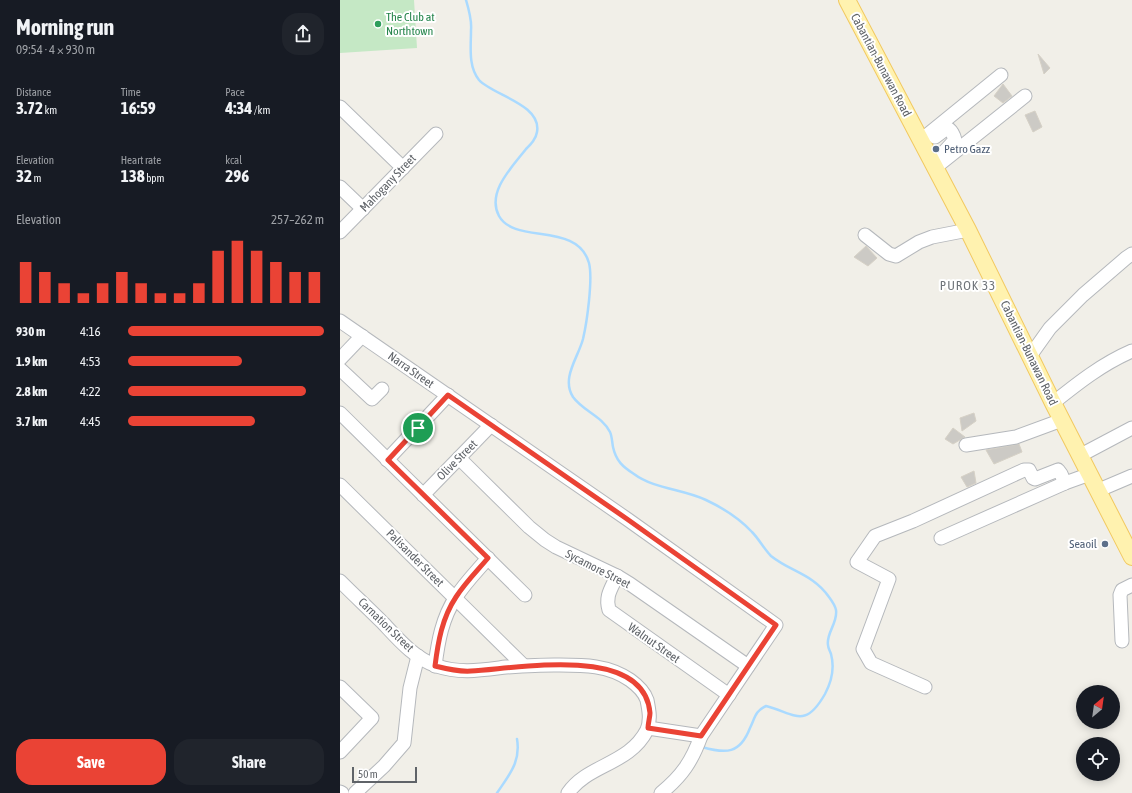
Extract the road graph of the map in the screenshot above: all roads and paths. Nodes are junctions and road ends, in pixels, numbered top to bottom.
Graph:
1 (846, 0) edge
2 (1001, 75) dead end
3 (1025, 96) dead end
4 (340, 107) edge
5 (436, 134) dead end
6 (923, 143) junction
7 (935, 165) junction
8 (403, 168) junction
9 (340, 187) edge
10 (363, 209) junction
11 (968, 230) junction
12 (340, 232) edge
13 (865, 235) dead end
14 (1132, 254) edge
15 (340, 321) edge
16 (362, 336) junction
17 (1132, 351) edge
18 (1030, 356) junction
19 (340, 359) edge
20 (340, 369) edge
21 (382, 389) dead end
22 (448, 395) junction
23 (1053, 403) junction
24 (340, 413) edge
25 (1062, 420) junction
26 (492, 425) junction
27 (1132, 428) edge
28 (966, 445) dead end
29 (1081, 455) junction
30 (459, 458) junction
31 (388, 460) junction
32 (1090, 474) junction
33 (1132, 476) edge
34 (1065, 483) junction
35 (340, 485) edge
36 (1099, 490) junction
37 (423, 495) junction
38 (942, 538) dead end
39 (1132, 557) edge
40 (488, 558) junction
41 (617, 576) junction
42 (340, 580) edge
43 (1132, 585) edge
44 (525, 595) dead end
45 (455, 598) junction
46 (1122, 641) dead end
47 (418, 656) junction
48 (524, 665) junction
49 (435, 666) junction
50 (748, 666) junction
51 (340, 687) edge
52 (925, 687) dead end
53 (729, 695) junction
54 (648, 728) junction
55 (701, 736) junction
56 (340, 752) edge
57 (355, 793) edge
58 (568, 793) edge
59 (661, 793) edge

1 - 6 main road, Cabantian-Bunawan Road
2 - 6 street
3 - 7 street
4 - 8 street
5 - 8 street, Mahogany Street
6 - 7 main road, Cabantian-Bunawan Road
6 - 7 street
7 - 11 main road, Cabantian-Bunawan Road
8 - 10 street, Mahogany Street
9 - 10 street
10 - 12 street, Mahogany Street
11 - 13 street
11 - 18 main road, Cabantian-Bunawan Road
14 - 18 street
15 - 16 street, Narra Street
16 - 19 street
16 - 22 street, Narra Street
17 - 23 street
18 - 23 main road, Cabantian-Bunawan Road
20 - 21 street
22 - 26 street, Narra Street
22 - 31 street
23 - 25 main road, Cabantian-Bunawan Road
24 - 31 street
25 - 28 street
25 - 29 main road, Cabantian-Bunawan Road
26 - 30 street, Olive Street
26 - 50 street, Narra Street
27 - 29 street
29 - 32 main road, Cabantian-Bunawan Road
30 - 37 street, Olive Street
30 - 41 street, Sycamore Street
31 - 37 street
32 - 34 street
32 - 36 main road, Cabantian-Bunawan Road
33 - 36 street
34 - 38 street
34 - 52 street
35 - 45 street, Palisander Street
36 - 39 main road, Cabantian-Bunawan Road
37 - 40 street
40 - 44 street
40 - 45 street
41 - 50 street, Sycamore Street
41 - 53 street, Walnut Street
42 - 47 street, Carnation Street
43 - 46 street
45 - 48 street, Palisander Street
45 - 49 street
47 - 49 street, Carnation Street
47 - 57 street
48 - 49 street, Carnation Street
48 - 54 street, Carnation Street
50 - 53 street
51 - 56 street
53 - 55 street
54 - 55 street
54 - 58 street
55 - 59 street

